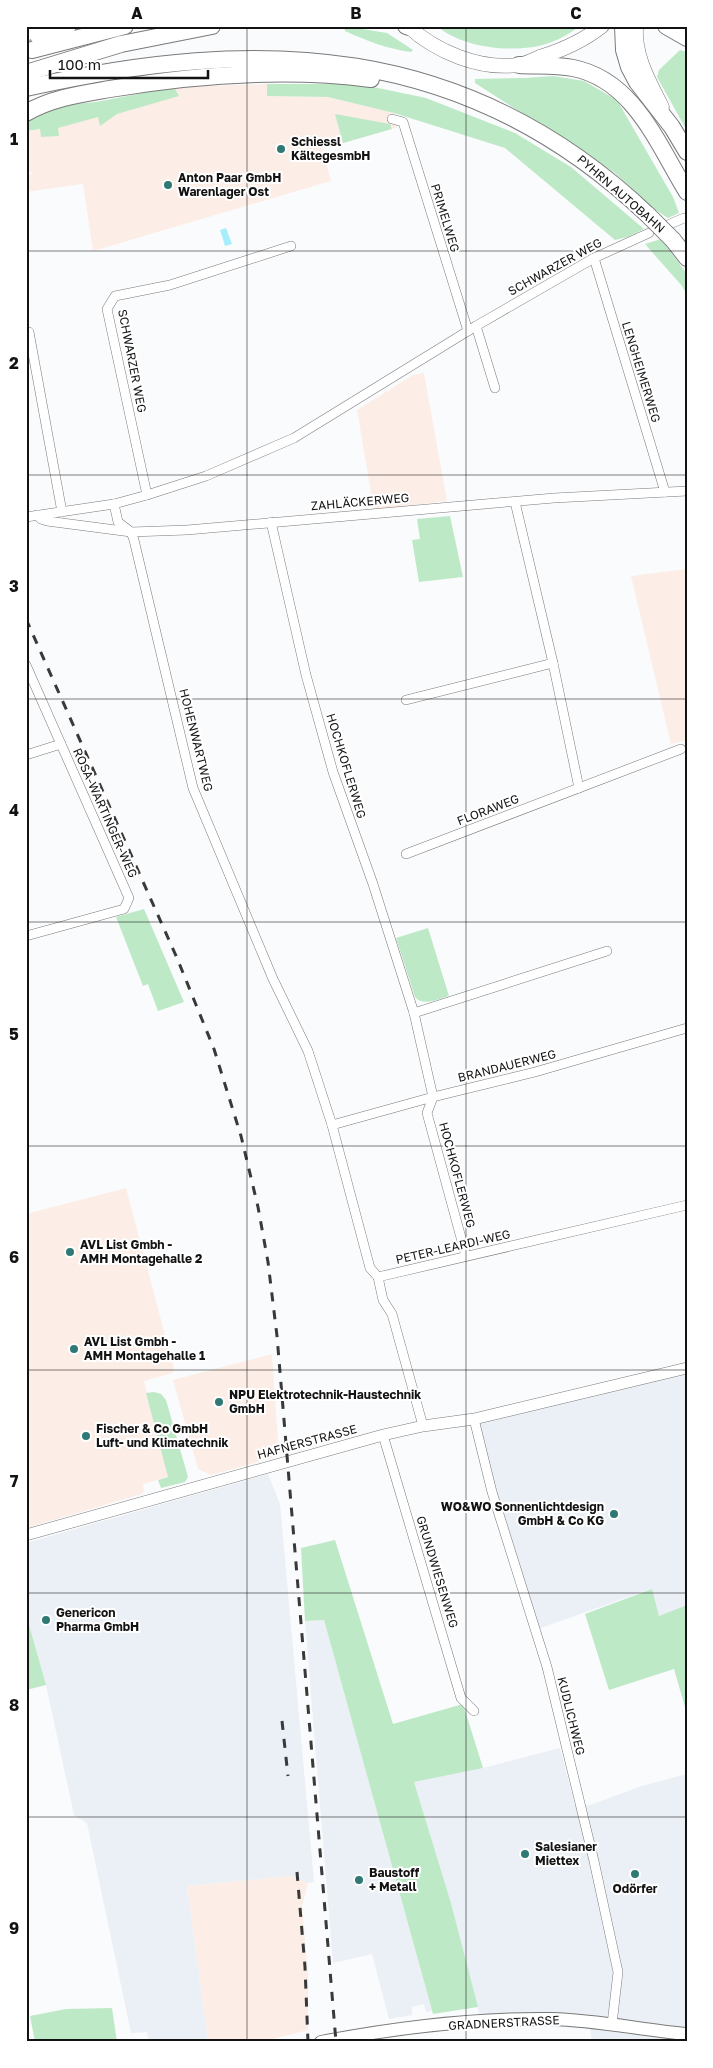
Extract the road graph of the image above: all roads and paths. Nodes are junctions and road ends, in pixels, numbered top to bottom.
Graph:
1 (68, 26) edge
2 (125, 26) edge
3 (212, 26) edge
4 (602, 26) edge
5 (666, 26) edge
6 (408, 27) edge
7 (631, 27) edge
8 (32, 37) edge
9 (687, 38) edge
10 (519, 65) junction
11 (26, 72) edge
12 (422, 81) junction
13 (26, 88) edge
14 (26, 113) edge
15 (392, 119) dead end
16 (687, 152) edge
17 (687, 192) edge
18 (684, 218) dead end
19 (671, 232) junction
20 (649, 233) dead end
21 (292, 246) dead end
22 (594, 258) junction
23 (687, 258) edge
24 (472, 328) junction
25 (30, 332) dead end
26 (495, 388) dead end
27 (687, 491) edge
28 (665, 492) junction
29 (147, 495) junction
30 (515, 502) junction
31 (114, 504) junction
32 (62, 512) junction
33 (37, 516) junction
34 (26, 517) edge
35 (271, 522) junction
36 (131, 532) junction
37 (553, 663) junction
38 (26, 665) edge
39 (406, 700) dead end
40 (61, 744) junction
41 (681, 750) dead end
42 (26, 755) edge
43 (579, 788) junction
44 (406, 854) dead end
45 (26, 936) edge
46 (607, 951) dead end
47 (414, 1013) junction
48 (687, 1028) edge
49 (433, 1097) junction
50 (332, 1125) junction
51 (687, 1205) edge
52 (466, 1256) junction
53 (378, 1278) junction
54 (687, 1368) edge
55 (474, 1418) junction
56 (423, 1426) junction
57 (383, 1436) junction
58 (26, 1535) edge
59 (474, 1711) dead end
60 (612, 2024) junction
61 (687, 2034) edge
62 (383, 2037) edge
63 (321, 2042) edge

1 - 8 highway
2 - 8 highway
3 - 11 highway
4 - 10 main road
5 - 9 highway
6 - 10 main road
7 - 16 highway
10 - 17 highway
12 - 13 highway, PYHRN AUTOBAHN
12 - 14 highway
12 - 19 highway, PYHRN AUTOBAHN, bridge
15 - 24 street, PRIMELWEG
18 - 19 street
19 - 23 highway, PYHRN AUTOBAHN
20 - 22 street, SCHWARZER WEG
21 - 29 street, SCHWARZER WEG
22 - 24 street, SCHWARZER WEG
22 - 28 street, LENGHEIMERWEG
24 - 26 street
24 - 29 street, SCHWARZER WEG
25 - 32 street
27 - 28 street, ZAHLÄCKERWEG
28 - 30 street, ZAHLÄCKERWEG
29 - 31 street, SCHWARZER WEG
30 - 35 street, ZAHLÄCKERWEG
30 - 37 street
31 - 32 street, SCHWARZER WEG
31 - 36 street, HOHENWARTWEG
32 - 33 street, SCHWARZER WEG
33 - 34 street, SCHWARZER WEG
33 - 36 street, ZAHLÄCKERWEG
35 - 36 street, ZAHLÄCKERWEG
35 - 47 street, HOCHKOFLERWEG
36 - 50 street, HOHENWARTWEG
37 - 39 street
37 - 43 street
38 - 40 street, ROSA-WARTINGER-WEG
40 - 42 street, ROSA-WARTINGER-WEG
40 - 45 street, ROSA-WARTINGER-WEG
41 - 43 street, FLORAWEG
43 - 44 street, FLORAWEG
46 - 47 street
47 - 49 street, HOCHKOFLERWEG
48 - 49 street, BRANDAUERWEG
49 - 50 street, BRANDAUERWEG
49 - 52 street, HOCHKOFLERWEG
50 - 53 street
51 - 52 street, PETER-LEARDI-WEG
52 - 53 street, PETER-LEARDI-WEG
53 - 56 street
54 - 55 street, HAFNERSTRASSE
55 - 56 street, HAFNERSTRASSE
55 - 60 street, KUDLICHWEG
56 - 57 street, HAFNERSTRASSE
57 - 58 street, HAFNERSTRASSE
57 - 59 street, GRUNDWIESENWEG
60 - 61 main road, GRADNERSTRASSE
60 - 62 main road, GRADNERSTRASSE
62 - 63 main road, GRADNERSTRASSE

